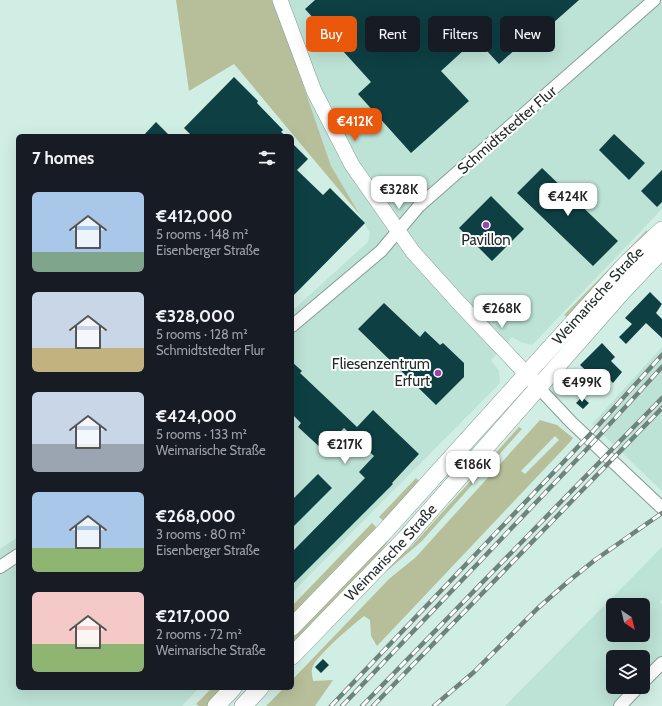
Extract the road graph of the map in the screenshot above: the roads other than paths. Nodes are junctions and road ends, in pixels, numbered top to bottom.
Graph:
1 (280, 0) edge
2 (649, 2) edge
3 (662, 230) edge
4 (398, 232) junction
5 (662, 250) edge
6 (294, 324) edge
7 (526, 373) junction
8 (539, 388) junction
9 (662, 508) edge
10 (16, 556) edge
11 (0, 567) edge
12 (294, 625) edge
13 (294, 654) edge
14 (662, 663) edge
15 (650, 675) edge
16 (231, 690) edge
17 (258, 690) edge
18 (631, 694) edge
19 (216, 706) edge
20 (243, 706) edge
21 (620, 706) edge

1 - 4 street
2 - 4 street, Schmidtstedter Flur
3 - 7 main road, Weimarische Straße
4 - 6 street, Schmidtstedter Flur
4 - 7 street
5 - 8 main road, Weimarische Straße
7 - 8 street
7 - 12 main road, Weimarische Straße
8 - 9 street
8 - 13 main road, Weimarische Straße
10 - 11 street
14 - 15 street
16 - 19 main road
17 - 20 main road
18 - 21 street

